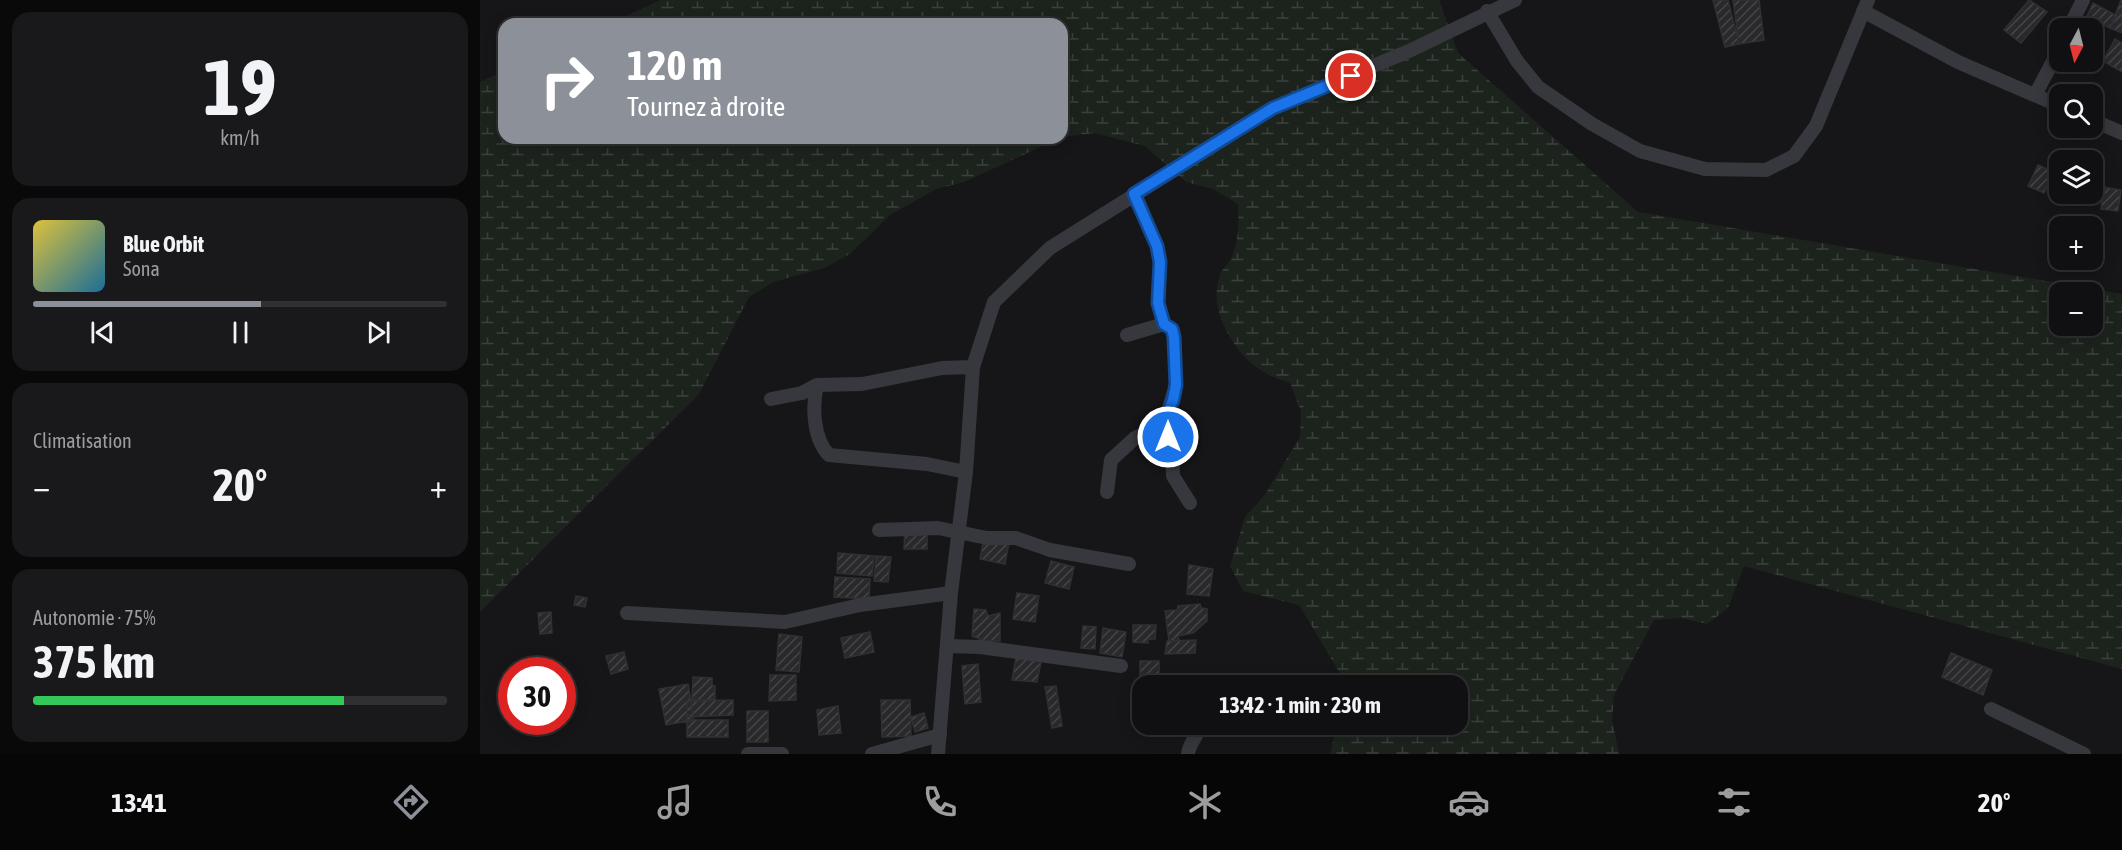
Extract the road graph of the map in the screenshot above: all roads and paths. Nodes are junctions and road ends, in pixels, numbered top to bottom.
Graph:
1 (1515, 0) edge
2 (2083, 0) edge
3 (1866, 6) edge
4 (1488, 11) junction
5 (2074, 18) edge
6 (2049, 69) edge
7 (2035, 95) junction
8 (2049, 101) edge
9 (2103, 125) edge
10 (2122, 133) edge
11 (1134, 194) junction
12 (1164, 324) junction
13 (1127, 335) dead end
14 (974, 367) junction
15 (817, 385) junction
16 (771, 399) dead end
17 (1166, 414) junction
18 (966, 472) junction
19 (1107, 492) dead end
20 (1190, 503) dead end
21 (879, 530) dead end
22 (958, 531) junction
23 (1129, 564) dead end
24 (951, 593) junction
25 (627, 613) dead end
26 (947, 646) junction
27 (1121, 666) dead end
28 (1991, 708) dead end
29 (940, 735) junction
30 (1197, 735) edge
31 (748, 754) edge
32 (782, 754) edge
33 (872, 754) edge
34 (938, 754) edge
35 (1188, 754) edge
36 (2084, 754) edge

1 - 4 street
2 - 5 street
3 - 4 street
3 - 7 street
4 - 11 street
6 - 7 street
7 - 8 street
9 - 10 street
11 - 12 street
11 - 14 street
12 - 13 street
12 - 17 street
14 - 15 street
14 - 18 street
15 - 16 street
15 - 18 street
17 - 19 street
17 - 20 street
18 - 22 street
21 - 22 street
22 - 23 street
22 - 24 street
24 - 25 street
24 - 26 street
26 - 27 street
26 - 29 street
28 - 36 street
29 - 33 street
29 - 34 street
30 - 35 street
31 - 32 street

